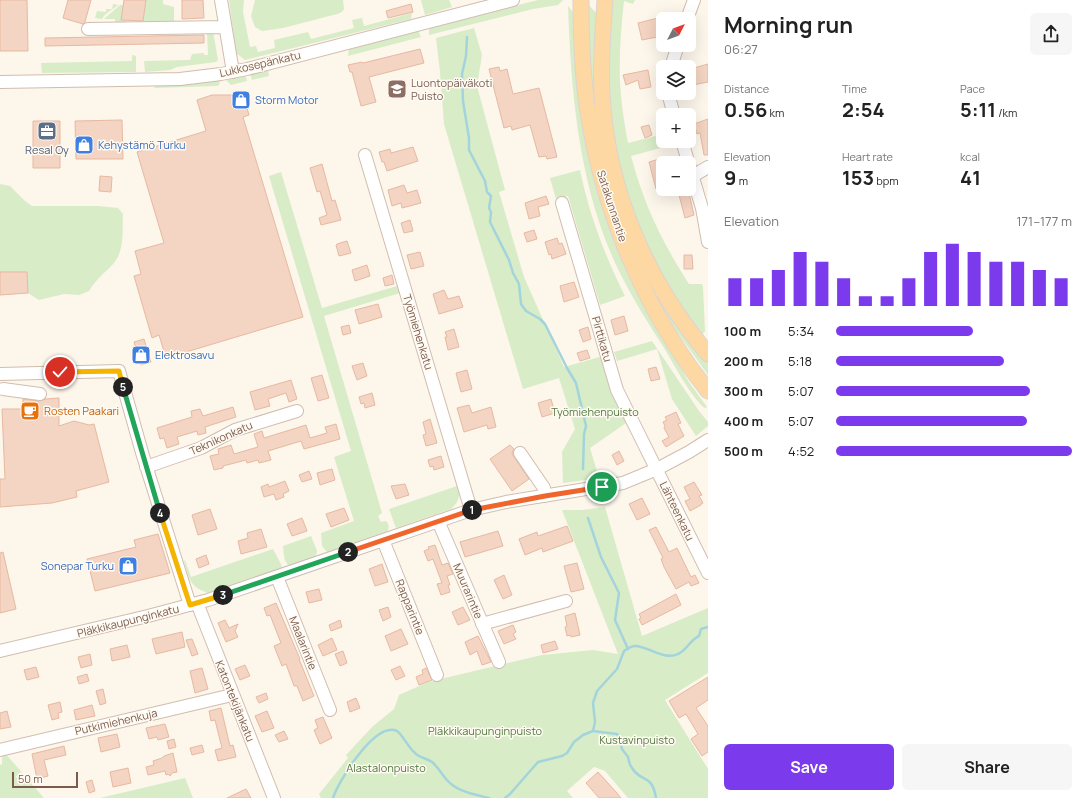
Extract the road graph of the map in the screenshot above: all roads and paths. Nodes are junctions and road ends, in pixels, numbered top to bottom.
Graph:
1 (221, 0) edge
2 (511, 0) edge
3 (581, 0) edge
4 (605, 0) edge
5 (694, 0) edge
6 (690, 12) edge
7 (225, 26) junction
8 (88, 29) dead end
9 (233, 72) junction
10 (0, 82) edge
11 (365, 155) dead end
12 (708, 168) edge
13 (696, 174) edge
14 (696, 187) edge
15 (562, 203) dead end
16 (708, 242) edge
17 (708, 354) edge
18 (1, 374) edge
19 (708, 391) edge
20 (40, 394) dead end
21 (1, 395) edge
22 (297, 411) dead end
23 (708, 440) edge
24 (520, 453) dead end
25 (146, 467) junction
26 (657, 469) junction
27 (545, 496) junction
28 (471, 510) junction
29 (438, 521) junction
30 (383, 540) junction
31 (708, 573) edge
32 (277, 577) junction
33 (566, 601) dead end
34 (193, 604) junction
35 (482, 624) junction
36 (0, 651) edge
37 (499, 662) dead end
38 (437, 675) dead end
39 (232, 695) junction
40 (330, 710) dead end
41 (0, 750) edge
42 (274, 798) edge

1 - 7 street
2 - 9 street, Lukkosepänkatu
3 - 19 main road, Satakunnantie
4 - 17 main road, Satakunnantie
5 - 6 street
7 - 8 street
7 - 9 street
9 - 10 street, Lukkosepänkatu
11 - 28 street, Työmiehenkatu
12 - 13 street
14 - 16 street
15 - 26 street, Pirttikatu
18 - 21 street
18 - 25 street, Katontekijänkatu
20 - 21 street
22 - 25 street, Teknikonkatu
23 - 26 street, Pläkkikaupunginkatu
24 - 27 street
25 - 34 street, Katontekijänkatu
26 - 27 street, Pläkkikaupunginkatu
26 - 31 street, Lähteenkatu
27 - 28 street, Pläkkikaupunginkatu
28 - 29 street, Pläkkikaupunginkatu
29 - 30 street, Pläkkikaupunginkatu
29 - 35 street, Muurarintie
30 - 32 street, Pläkkikaupunginkatu
30 - 38 street, Rapparintie
32 - 34 street, Pläkkikaupunginkatu
32 - 40 street, Maalarintie
33 - 35 street
34 - 36 street, Pläkkikaupunginkatu
34 - 39 street, Katontekijänkatu
35 - 37 street, Muurarintie
39 - 41 street, Putkimiehenkuja
39 - 42 street, Katontekijänkatu

